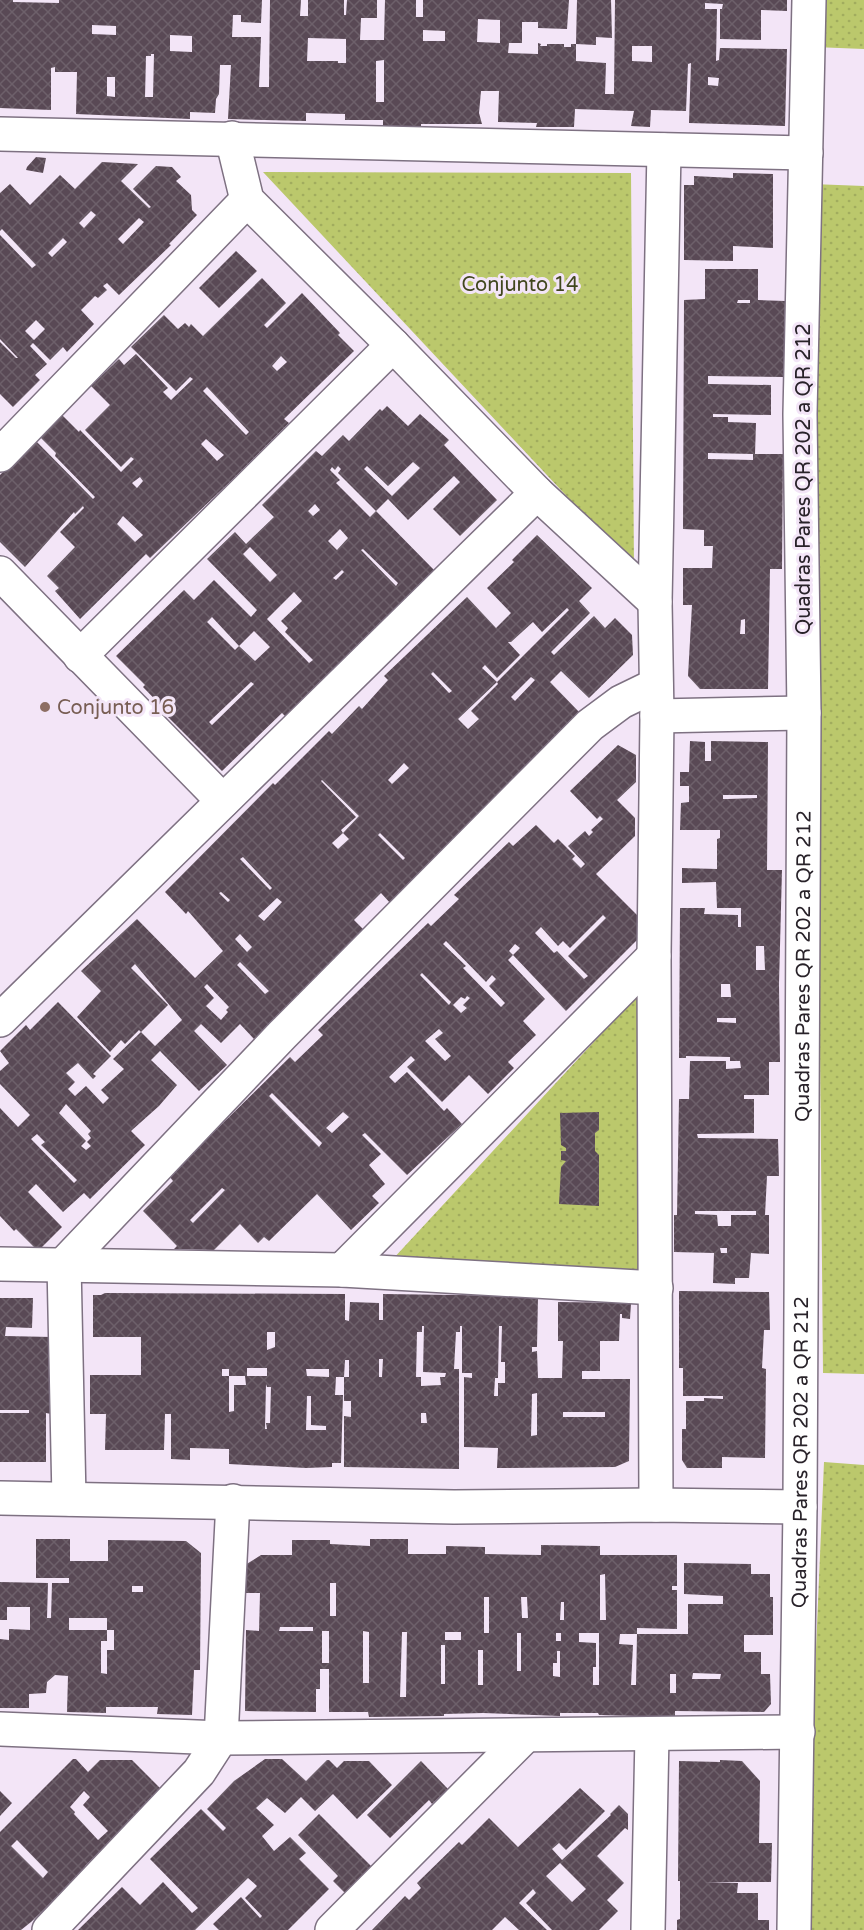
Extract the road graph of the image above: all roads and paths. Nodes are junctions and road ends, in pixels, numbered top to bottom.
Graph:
1 (809, 0) edge
2 (0, 134) edge
3 (232, 138) junction
4 (664, 150) junction
5 (806, 153) junction
6 (247, 200) junction
7 (393, 345) junction
8 (0, 455) edge
9 (537, 493) junction
10 (0, 573) edge
11 (655, 602) junction
12 (80, 656) junction
13 (657, 700) junction
14 (804, 712) junction
15 (223, 801) junction
16 (654, 956) junction
17 (0, 1020) edge
18 (0, 1264) edge
19 (64, 1264) junction
20 (342, 1270) junction
21 (656, 1288) junction
22 (0, 1498) edge
23 (69, 1498) junction
24 (232, 1501) junction
25 (656, 1505) junction
26 (800, 1508) junction
27 (0, 1729) edge
28 (798, 1732) junction
29 (652, 1735) junction
30 (525, 1736) junction
31 (222, 1738) junction
32 (643, 1925) edge
33 (49, 1930) edge
34 (332, 1930) edge
35 (794, 1930) edge

1 - 5 street, Quadras Pares QR 202 a QR 212
2 - 3 street
3 - 4 street
3 - 6 street
4 - 5 street
4 - 11 street
5 - 14 street, Quadras Pares QR 202 a QR 212
6 - 7 street
6 - 8 street
7 - 9 street
7 - 12 street
9 - 11 street
9 - 15 street
10 - 12 street
11 - 13 street
12 - 15 street
13 - 14 street
13 - 16 street
13 - 19 street
14 - 26 street, Quadras Pares QR 202 a QR 212
15 - 17 street
16 - 20 street
16 - 21 street
18 - 19 street
19 - 20 street
19 - 23 street
20 - 21 street
21 - 25 street
22 - 23 street
23 - 24 street
24 - 25 street
24 - 31 street
25 - 26 street
26 - 28 street, Quadras Pares QR 202 a QR 212
27 - 31 street
28 - 29 street
28 - 35 street, Quadras Pares QR 202 a QR 212
29 - 30 street
29 - 32 street
30 - 31 street
30 - 34 street
31 - 33 street

